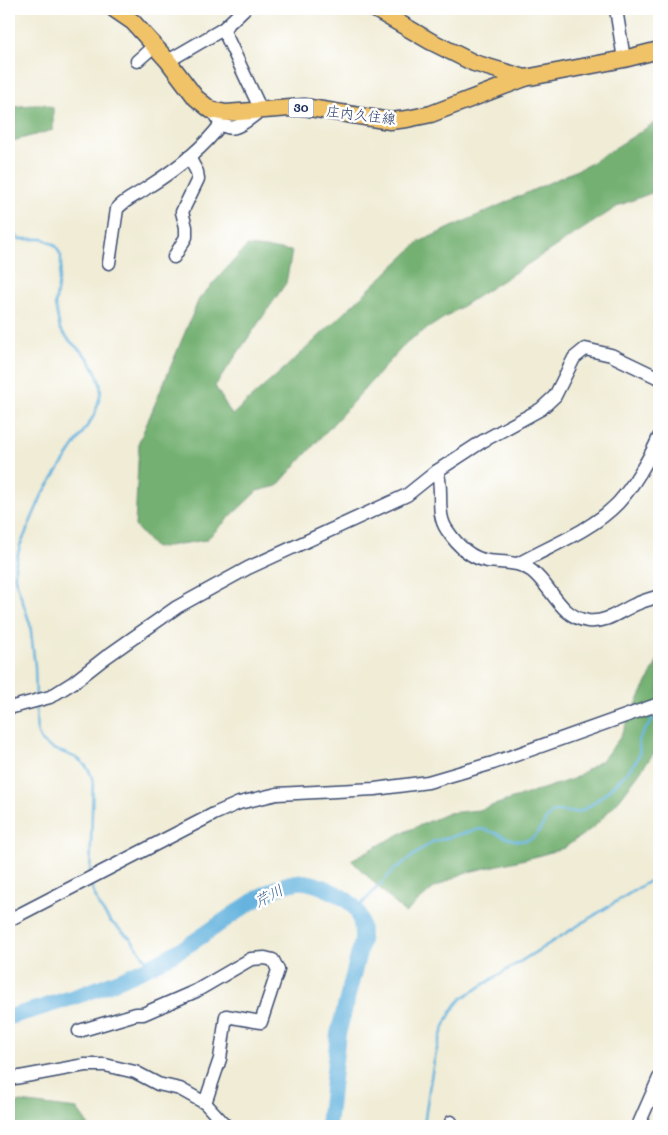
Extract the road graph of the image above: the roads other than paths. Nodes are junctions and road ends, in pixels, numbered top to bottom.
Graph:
1 (114, 9) edge
2 (244, 9) edge
3 (375, 9) edge
4 (616, 9) edge
5 (223, 29) junction
6 (154, 46) junction
7 (659, 50) edge
8 (624, 59) junction
9 (137, 61) dead end
10 (168, 61) junction
11 (525, 78) junction
12 (211, 110) junction
13 (261, 110) junction
14 (220, 124) junction
15 (189, 157) junction
16 (174, 257) dead end
17 (109, 263) dead end
18 (659, 378) edge
19 (659, 437) edge
20 (437, 471) junction
21 (518, 564) junction
22 (659, 596) edge
23 (659, 704) edge
24 (9, 708) edge
25 (9, 920) edge
26 (79, 1031) dead end
27 (659, 1078) edge
28 (9, 1079) edge
29 (205, 1103) junction
30 (226, 1126) edge
31 (638, 1126) edge

1 - 6 main road
2 - 5 street
3 - 11 main road, 庄内久住線 / 30
4 - 8 street
5 - 10 street
5 - 13 street
6 - 9 street
6 - 10 main road
7 - 8 main road, 庄内久住線 / 30
8 - 11 main road, 庄内久住線 / 30
10 - 12 main road
11 - 13 main road, 庄内久住線 / 30
12 - 13 main road, 庄内久住線 / 30
12 - 14 street
13 - 14 street
14 - 15 street
15 - 16 street
15 - 17 street
18 - 20 street
19 - 21 street
20 - 21 street
20 - 24 street
21 - 22 street
23 - 25 street
26 - 29 street
27 - 31 street
28 - 29 street
29 - 30 street

